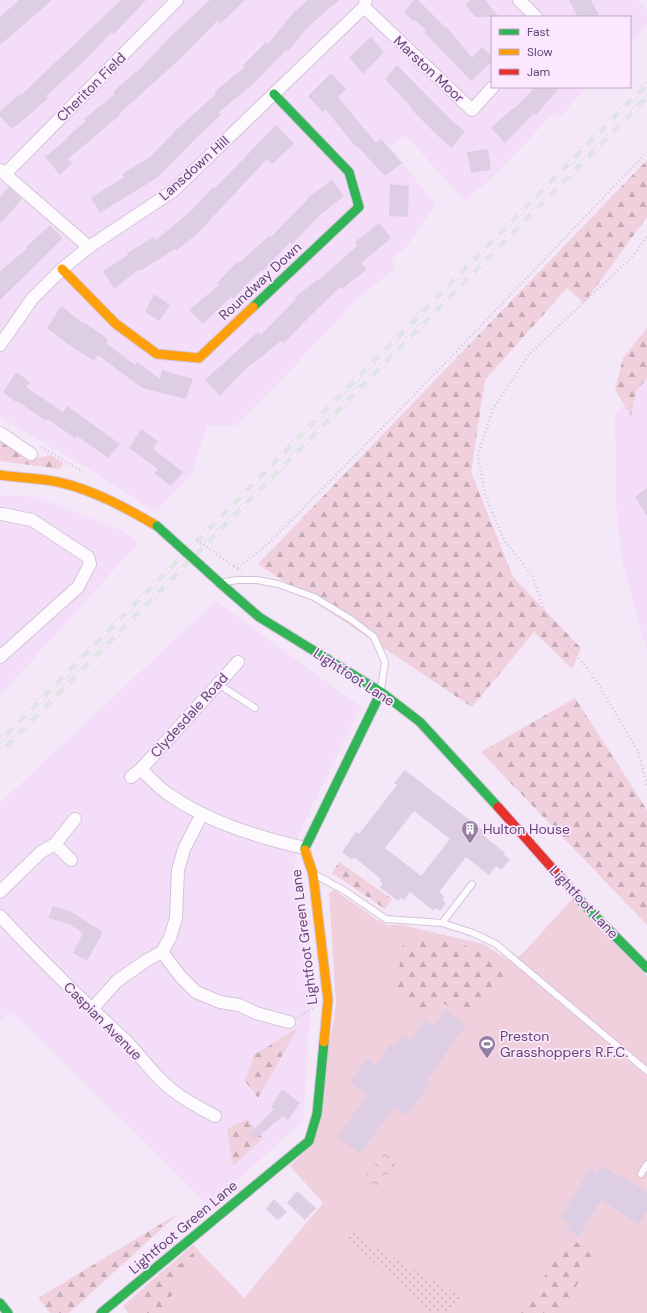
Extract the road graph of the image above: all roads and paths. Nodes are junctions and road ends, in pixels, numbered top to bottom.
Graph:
1 (177, 0) edge
2 (519, 0) edge
3 (365, 4) edge
4 (535, 16) edge
5 (492, 88) edge
6 (274, 94) junction
7 (647, 152) edge
8 (2, 172) edge
9 (647, 237) edge
10 (89, 247) junction
11 (62, 269) junction
12 (0, 345) edge
13 (0, 433) edge
14 (30, 454) dead end
15 (0, 475) edge
16 (2, 514) dead end
17 (194, 538) dead end
18 (220, 583) junction
19 (0, 658) edge
20 (238, 662) dead end
21 (218, 684) junction
22 (381, 692) junction
23 (255, 708) dead end
24 (140, 769) junction
25 (131, 777) dead end
26 (647, 785) edge
27 (202, 814) junction
28 (75, 818) dead end
29 (55, 844) junction
30 (305, 848) junction
31 (71, 860) dead end
32 (313, 874) junction
33 (472, 884) dead end
34 (0, 892) edge
35 (0, 916) edge
36 (442, 923) junction
37 (162, 952) junction
38 (647, 968) edge
39 (318, 1005) dead end
40 (92, 1009) junction
41 (289, 1022) joint
42 (647, 1071) edge
43 (215, 1116) dead end
44 (647, 1164) edge
45 (641, 1174) dead end
46 (0, 1303) edge
47 (116, 1309) edge
48 (8, 1313) edge
49 (101, 1313) edge

1 - 8 street, Cheriton Field
2 - 4 street
3 - 5 street, Marston Moor
3 - 6 street, Lansdown Hill
6 - 10 street, Lansdown Hill
6 - 11 main road, Roundway Down
7 - 17 path, bridge
8 - 10 street
9 - 26 path
10 - 11 street, Lansdown Hill
11 - 12 street, Lansdown Hill
13 - 14 street
15 - 18 main road, Lightfoot Lane, bridge
16 - 19 street
18 - 22 main road, Lightfoot Lane
18 - 22 lane
20 - 21 street, Clydesdale Road
21 - 23 lane
21 - 24 street, Clydesdale Road
22 - 30 main road, Lightfoot Green Lane
22 - 38 main road, Lightfoot Lane
24 - 25 street, Clydesdale Road
24 - 27 street, Clydesdale Road
27 - 30 street, Clydesdale Road
27 - 37 street
28 - 29 street
29 - 31 street
29 - 34 street
30 - 32 main road, Lightfoot Green Lane
32 - 36 lane
32 - 47 main road, Lightfoot Green Lane
33 - 36 lane
35 - 40 street, Caspian Avenue
36 - 42 lane
37 - 40 street
37 - 41 street
39 - 41 path
40 - 43 street, Caspian Avenue
44 - 45 lane
46 - 48 main road
47 - 49 main road, Lightfoot Green Lane

